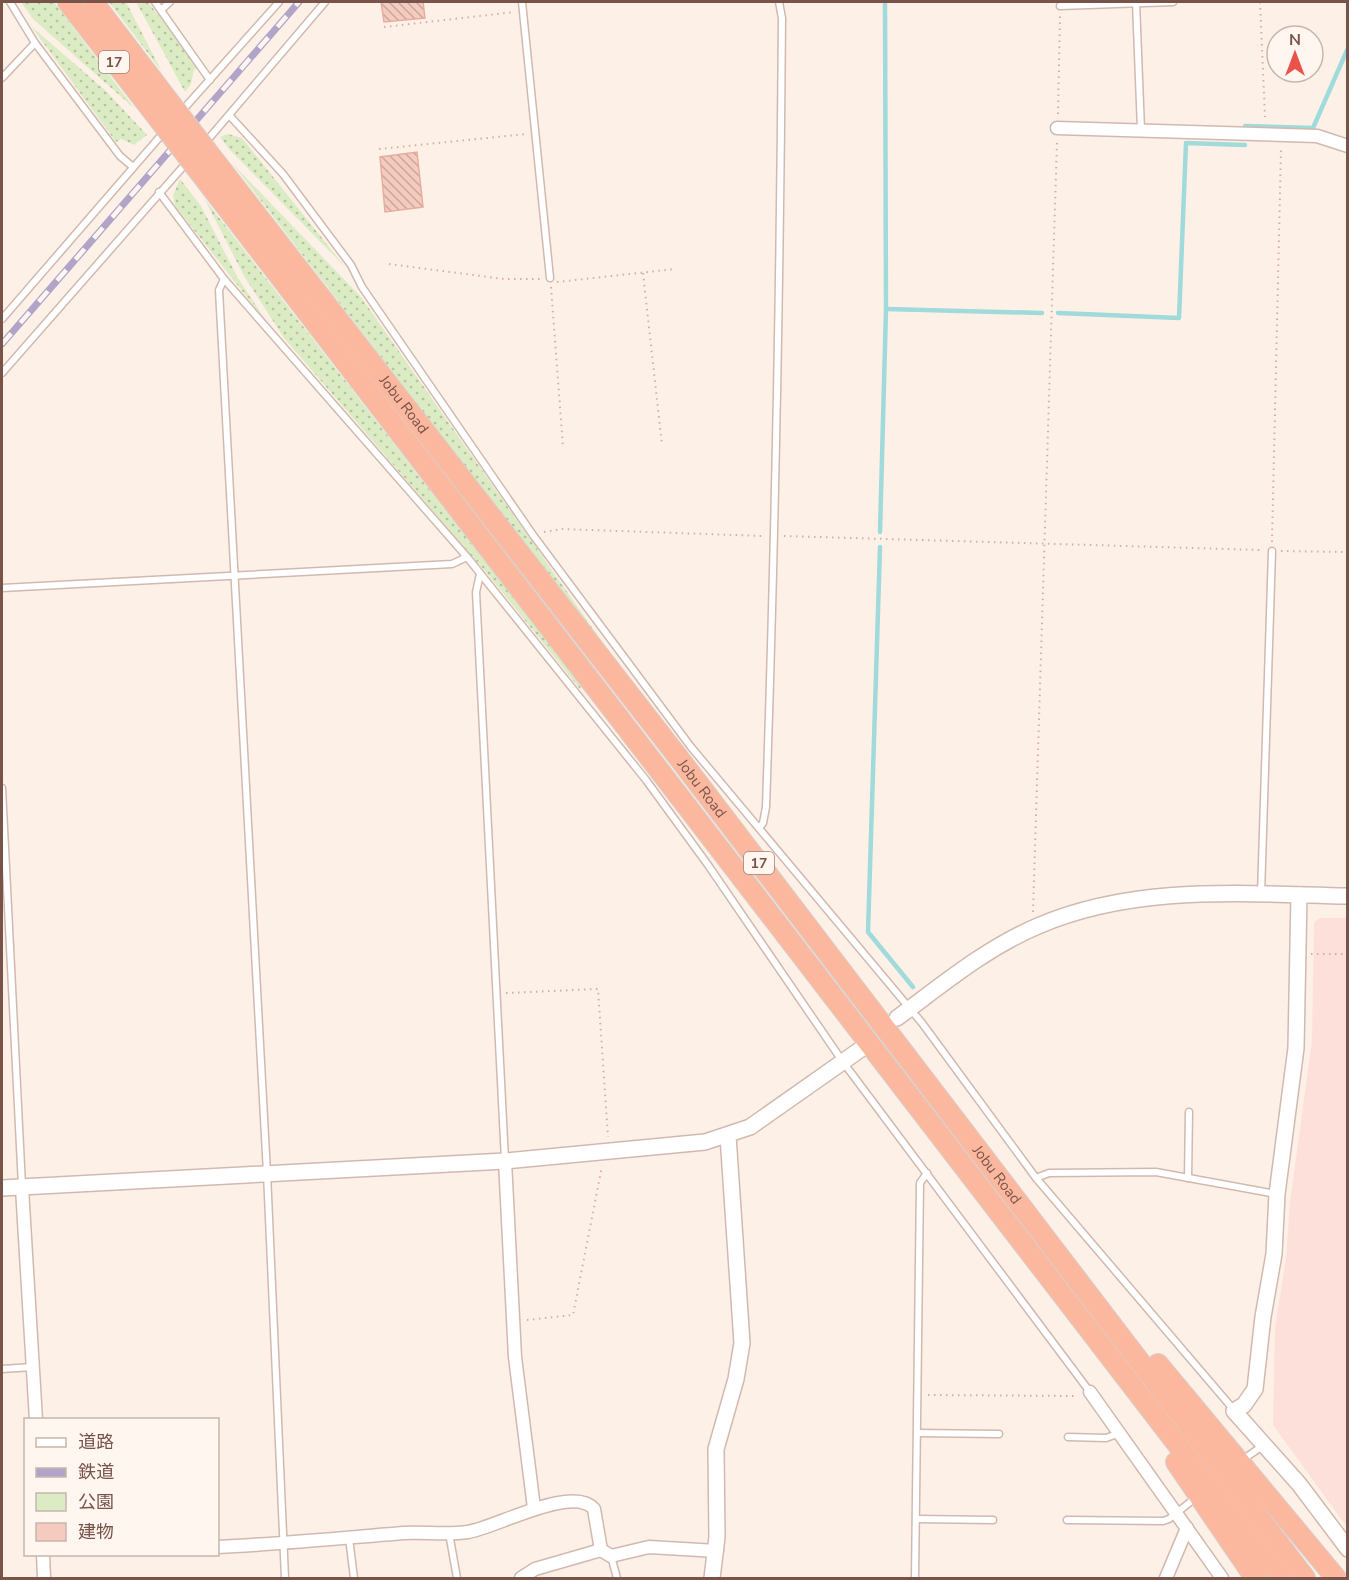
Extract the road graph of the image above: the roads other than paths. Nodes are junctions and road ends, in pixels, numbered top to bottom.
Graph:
1 (10, 2) edge
2 (68, 2) edge
3 (93, 2) edge
4 (155, 2) edge
5 (170, 2) edge
6 (279, 2) edge
7 (325, 2) edge
8 (522, 2) edge
9 (779, 2) edge
10 (1136, 2) edge
11 (1173, 2) edge
12 (1060, 6) road end
13 (161, 10) junction
14 (35, 43) junction
15 (2, 78) edge
16 (210, 80) junction
17 (167, 115) junction
18 (230, 116) junction
19 (1057, 128) road end
20 (1141, 130) junction
21 (1347, 146) edge
22 (201, 158) junction
23 (133, 167) junction
24 (159, 192) junction
25 (550, 278) road end
26 (224, 279) junction
27 (2, 319) edge
28 (2, 373) edge
29 (1272, 550) road end
30 (467, 557) junction
31 (480, 574) junction
32 (233, 576) junction
33 (2, 588) edge
34 (685, 752) junction
35 (653, 775) junction
36 (2, 788) edge
37 (759, 828) junction
38 (1261, 894) junction
39 (1299, 895) junction
40 (1347, 896) edge
41 (910, 1009) junction
42 (897, 1018) dead end
43 (861, 1049) dead end
44 (843, 1062) junction
45 (1189, 1112) dead end
46 (728, 1136) junction
47 (505, 1161) junction
48 (267, 1173) junction
49 (927, 1173) junction
50 (1036, 1178) junction
51 (1188, 1178) junction
52 (2, 1188) edge
53 (22, 1188) junction
54 (1277, 1194) junction
55 (1076, 1277) junction
56 (1068, 1299) junction
57 (33, 1367) junction
58 (2, 1369) edge
59 (1090, 1392) joint
60 (1234, 1411) junction
61 (36, 1418) edge
62 (918, 1433) junction
63 (1121, 1433) junction
64 (999, 1434) dead end
65 (1068, 1437) dead end
66 (1264, 1445) junction
67 (1248, 1456) dead end
68 (1194, 1499) dead end
69 (534, 1508) junction
70 (1177, 1513) junction
71 (917, 1519) junction
72 (993, 1520) dead end
73 (1067, 1520) dead end
74 (1187, 1528) junction
75 (449, 1532) junction
76 (349, 1538) junction
77 (284, 1544) junction
78 (219, 1546) edge
79 (1347, 1549) edge
80 (717, 1551) junction
81 (606, 1553) junction
82 (43, 1556) edge
83 (44, 1578) edge
84 (285, 1578) edge
85 (354, 1578) edge
86 (457, 1578) edge
87 (521, 1578) edge
88 (618, 1578) edge
89 (712, 1578) edge
90 (915, 1578) edge
91 (1166, 1578) edge
92 (1222, 1578) edge
93 (1255, 1578) edge
94 (1280, 1578) edge
95 (1305, 1578) edge
96 (1335, 1578) edge

1 - 14 lane
2 - 17 highway, Jobu Road / 17
3 - 17 highway, Jobu Road / 17
4 - 13 lane
5 - 13 lane
6 - 16 lane
7 - 18 lane
8 - 25 lane
9 - 37 lane
10 - 11 lane
10 - 12 lane
10 - 20 lane
13 - 16 lane
14 - 15 lane
14 - 23 lane
16 - 23 lane
17 - 22 highway, Jobu Road / 17, bridge
18 - 24 lane
18 - 34 lane
19 - 20 street
20 - 21 street
22 - 34 highway, Jobu Road / 17
22 - 35 highway, Jobu Road / 17
23 - 27 lane
24 - 26 lane
24 - 28 lane
26 - 30 lane
26 - 32 lane
29 - 38 lane
30 - 31 lane
30 - 32 lane
31 - 35 lane
31 - 47 lane
32 - 33 lane
32 - 48 lane
34 - 37 lane
34 - 55 highway, Jobu Road / 17
35 - 44 lane
35 - 56 highway, Jobu Road / 17
36 - 53 lane
37 - 41 lane
38 - 39 street
38 - 41 street
39 - 40 street
39 - 54 street
41 - 42 street
41 - 50 lane
43 - 44 street
44 - 46 street
44 - 49 lane
45 - 51 lane
46 - 47 street
46 - 80 street
47 - 48 street
47 - 69 street
48 - 53 street
48 - 77 lane
49 - 59 lane
49 - 62 lane
50 - 51 lane
50 - 60 lane
51 - 54 lane
52 - 53 street
53 - 57 street
54 - 60 street
55 - 95 highway, Jobu Road / 17
55 - 96 highway
56 - 93 highway
56 - 94 highway, Jobu Road / 17
57 - 58 lane
57 - 61 street
59 - 63 street
60 - 66 street
62 - 64 lane
62 - 71 lane
63 - 65 lane
63 - 70 street
66 - 67 lane
66 - 79 street
68 - 70 lane
69 - 75 street
69 - 81 street
70 - 73 lane
70 - 74 street
71 - 72 lane
71 - 90 lane
74 - 91 street
74 - 92 street
75 - 76 street
75 - 86 lane
76 - 77 street
76 - 85 lane
77 - 78 street
77 - 84 lane
80 - 81 street
80 - 89 street
81 - 87 street
81 - 88 lane
82 - 83 street

